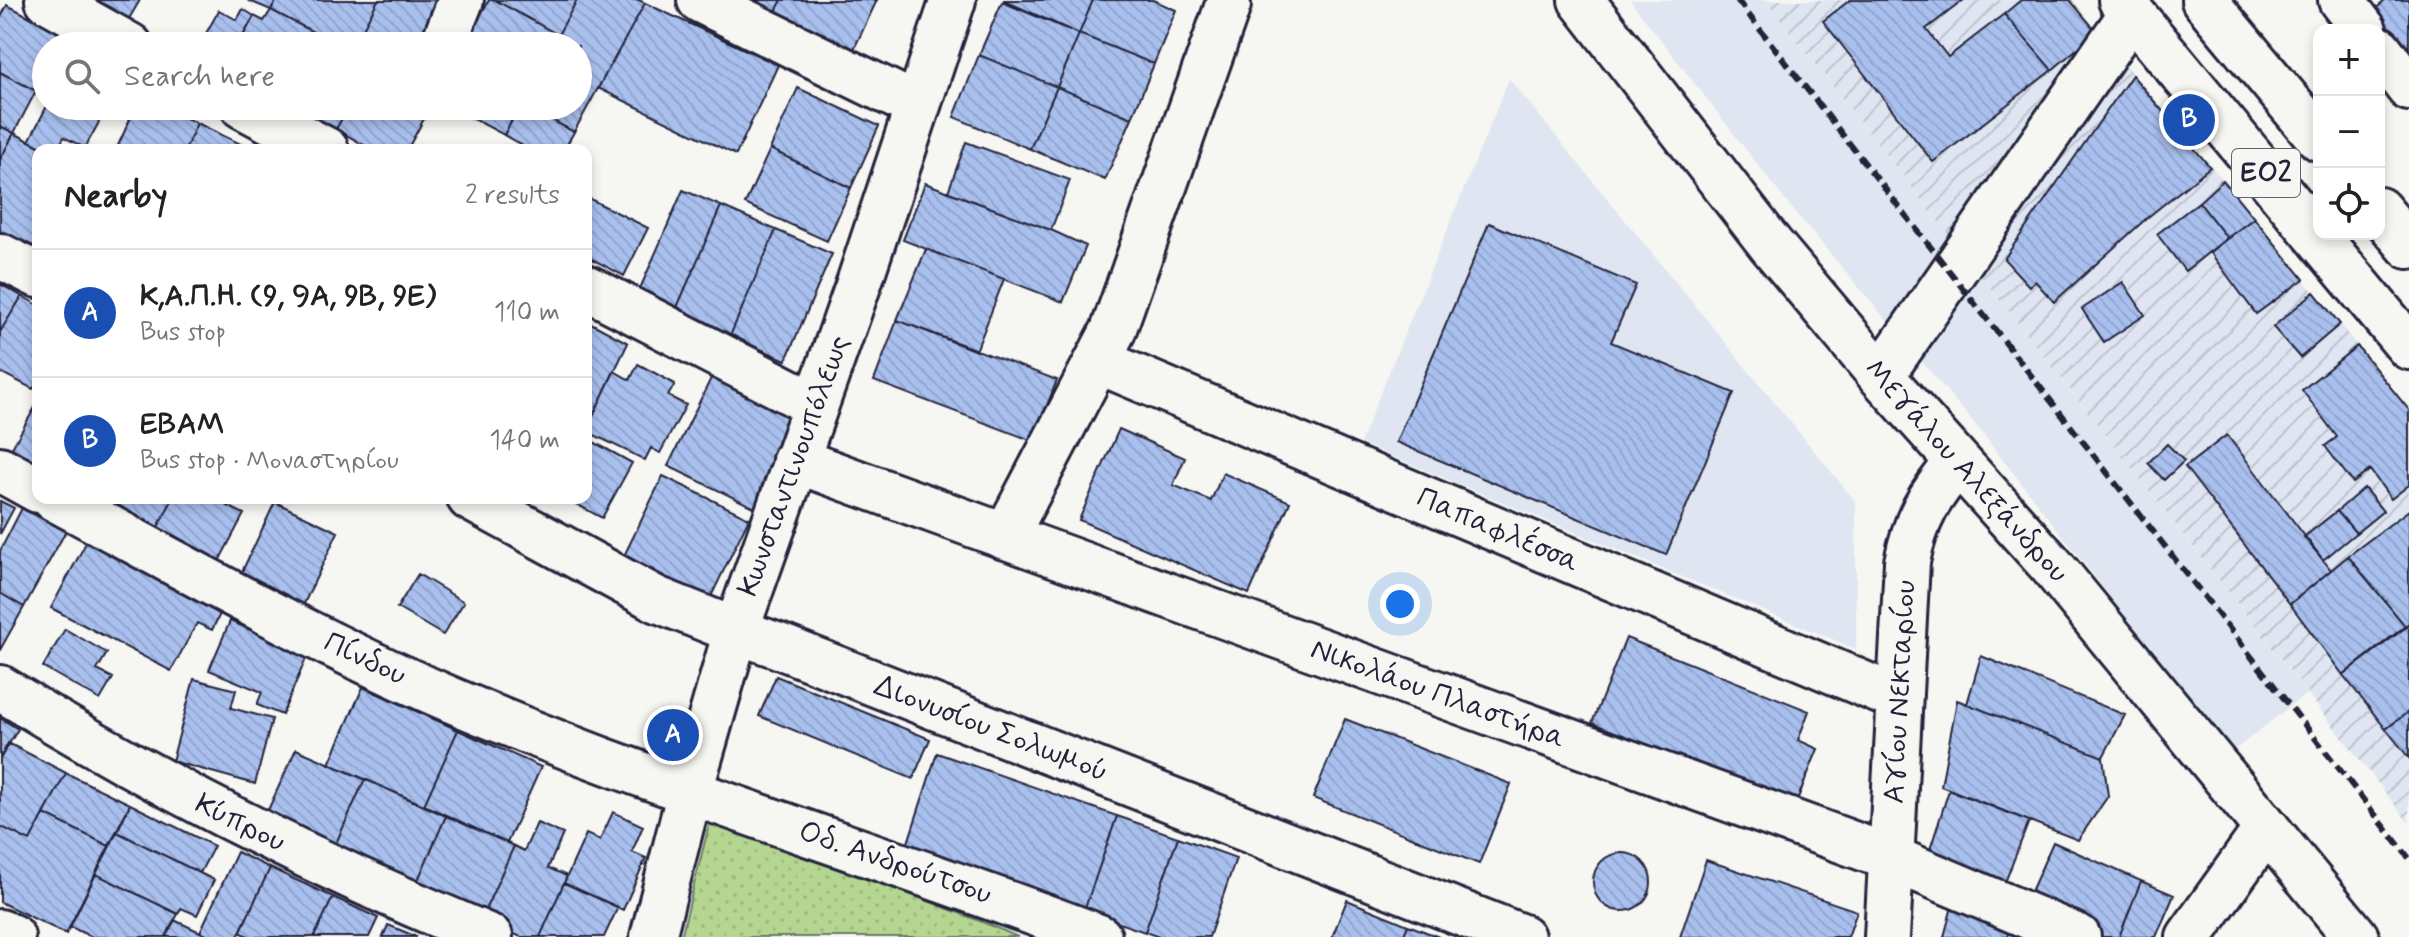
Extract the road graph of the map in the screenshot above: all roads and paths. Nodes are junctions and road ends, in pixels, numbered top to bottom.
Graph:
1 (48, 0) edge
2 (461, 0) edge
3 (700, 0) edge
4 (953, 0) edge
5 (1581, 0) edge
6 (2204, 0) edge
7 (2341, 0) edge
8 (1228, 5) dead end
9 (2127, 6) edge
10 (2359, 24) edge
11 (105, 32) edge
12 (448, 32) edge
13 (2385, 57) edge
14 (2409, 88) edge
15 (917, 106) junction
16 (269, 120) edge
17 (2313, 131) edge
18 (315, 144) edge
19 (2385, 217) edge
20 (2409, 246) edge
21 (0, 256) edge
22 (32, 272) edge
23 (592, 290) edge
24 (2409, 347) edge
25 (1098, 361) junction
26 (1881, 376) junction
27 (816, 405) junction
28 (795, 460) junction
29 (1958, 462) junction
30 (0, 469) edge
31 (32, 487) edge
32 (65, 504) edge
33 (481, 504) edge
34 (1005, 537) junction
35 (736, 631) junction
36 (0, 688) edge
37 (1899, 699) junction
38 (690, 791) junction
39 (2267, 828) junction
40 (1891, 858) junction
41 (0, 932) edge
42 (12, 937) edge
43 (490, 937) edge
44 (653, 937) edge
45 (1099, 937) edge
46 (1522, 937) edge
47 (1887, 937) edge
48 (2078, 937) edge
49 (2189, 937) edge
50 (2356, 937) edge

1 - 11 street
2 - 12 street
3 - 15 street
4 - 15 street, Κωνσταντινουπόλεως
5 - 26 street, Μεγάλου Αλεξάνδρου
6 - 17 street, ΕΟ2
7 - 10 street
8 - 25 street
9 - 24 street, ΕΟ2
9 - 26 street
13 - 14 street
15 - 27 street, Κωνσταντινουπόλεως
16 - 18 street
19 - 20 street
21 - 22 street
23 - 27 street
25 - 34 street
25 - 37 street, Παπαφλέσσα
26 - 29 street, Μεγάλου Αλεξάνδρου
27 - 28 street, Κωνσταντινουπόλεως
28 - 34 street, Νικολάου Πλαστήρα
28 - 35 street, Κωνσταντινουπόλεως
29 - 37 street, Αγίου Νεκταρίου
29 - 39 street, Μεγάλου Αλεξάνδρου
30 - 31 street
32 - 38 street, Πίνδου
33 - 35 street, Διονυσίου Σολωμού
34 - 40 street, Νικολάου Πλαστήρα
35 - 38 street, Κωνσταντινουπόλεως
35 - 46 street, Διονυσίου Σολωμού
36 - 43 street, Κύπρου
37 - 40 street, Αγίου Νεκταρίου
38 - 44 street, Κωνσταντινουπόλεως
38 - 45 street, Οδ. Ανδρούτσου
39 - 49 street
39 - 50 street, Μεγάλου Αλεξάνδρου
40 - 47 street, Αγίου Νεκταρίου
40 - 48 street, Νικολάου Πλαστήρα
41 - 42 street

